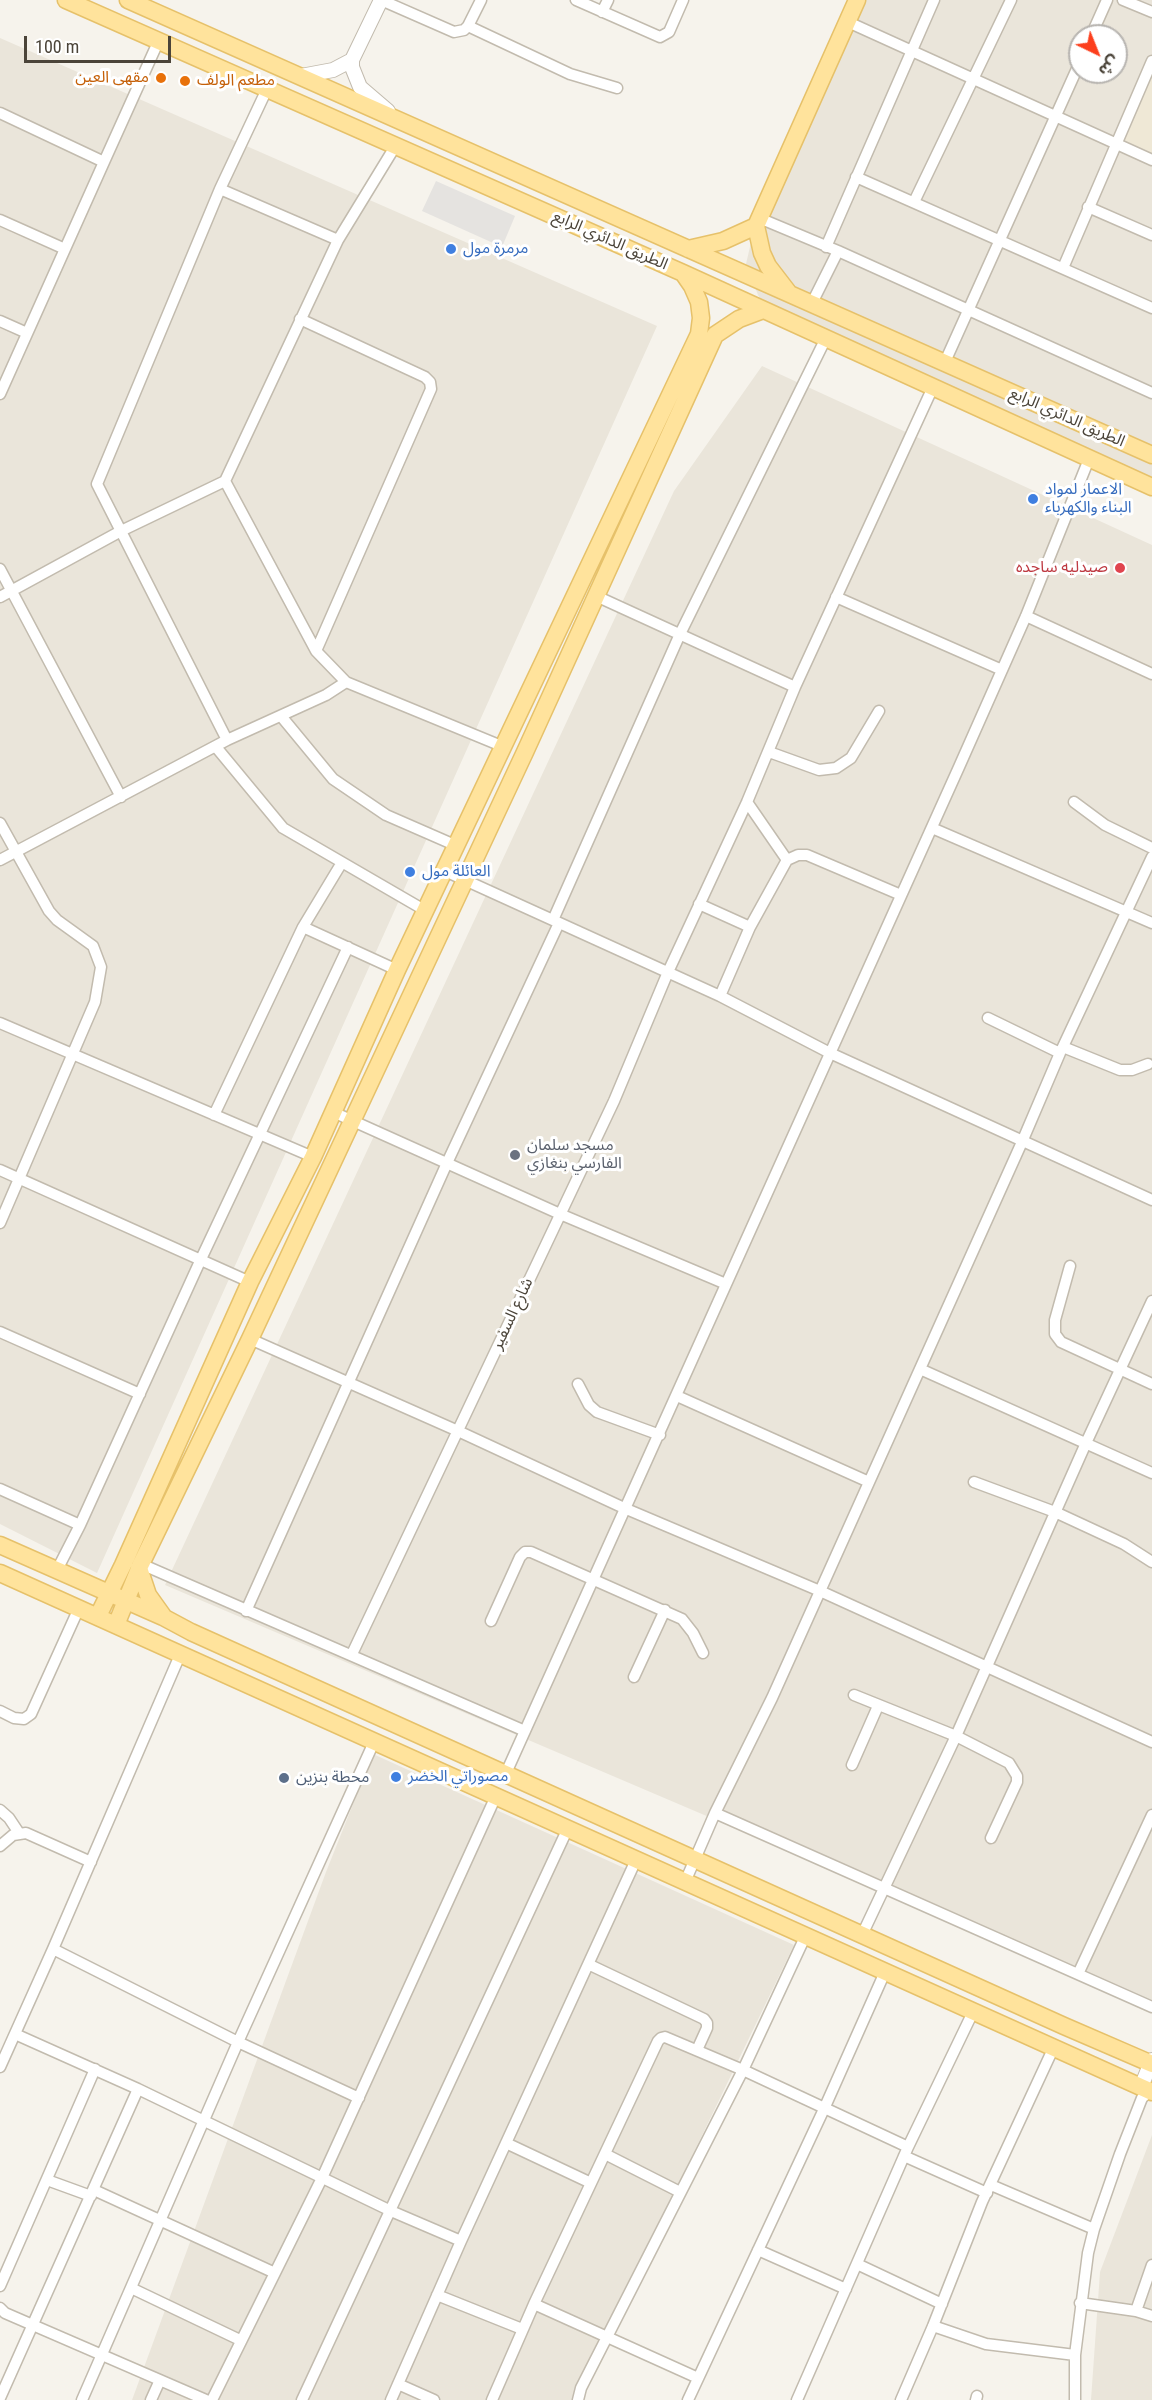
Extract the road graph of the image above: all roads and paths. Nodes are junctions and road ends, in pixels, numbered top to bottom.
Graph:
1 (66, 0) edge
2 (128, 0) edge
3 (381, 0) edge
4 (481, 0) edge
5 (576, 0) edge
6 (608, 0) edge
7 (683, 0) edge
8 (857, 0) edge
9 (934, 0) edge
10 (1011, 0) edge
11 (1107, 0) edge
12 (1123, 0) edge
13 (602, 12) junction
14 (1152, 12) edge
15 (848, 22) junction
16 (1096, 24) edge
17 (468, 26) junction
18 (159, 40) junction
19 (234, 47) junction
20 (911, 52) junction
21 (352, 60) junction
22 (1152, 61) edge
23 (224, 69) junction
24 (293, 73) junction
25 (973, 79) junction
26 (1070, 84) edge
27 (616, 88) dead end
28 (272, 91) junction
29 (0, 113) edge
30 (1055, 117) junction
31 (398, 120) junction
32 (1116, 144) junction
33 (396, 145) junction
34 (1152, 160) edge
35 (104, 162) junction
36 (856, 177) junction
37 (220, 189) junction
38 (914, 202) junction
39 (1088, 207) junction
40 (0, 220) edge
41 (757, 222) junction
42 (1152, 235) edge
43 (338, 240) junction
44 (999, 241) junction
45 (826, 247) junction
46 (65, 249) junction
47 (688, 249) junction
48 (838, 251) junction
49 (1062, 268) junction
50 (683, 273) junction
51 (795, 298) junction
52 (811, 305) junction
53 (1152, 308) edge
54 (763, 310) junction
55 (969, 310) junction
56 (300, 319) junction
57 (0, 321) edge
58 (27, 333) junction
59 (826, 338) junction
60 (944, 364) junction
61 (933, 387) junction
62 (1152, 393) edge
63 (0, 394) edge
64 (1152, 455) edge
65 (1089, 459) junction
66 (225, 481) junction
67 (1152, 487) edge
68 (121, 531) junction
69 (0, 569) edge
70 (12, 591) junction
71 (596, 596) junction
72 (0, 597) edge
73 (836, 597) junction
74 (1026, 616) junction
75 (680, 634) junction
76 (315, 651) junction
77 (1002, 670) junction
78 (1152, 674) edge
79 (346, 682) junction
80 (795, 687) junction
81 (879, 711) dead end
82 (281, 716) junction
83 (227, 740) junction
84 (216, 747) junction
85 (504, 747) junction
86 (769, 752) junction
87 (121, 797) junction
88 (747, 802) junction
89 (1074, 802) dead end
90 (0, 823) edge
91 (932, 828) junction
92 (457, 846) junction
93 (1152, 848) edge
94 (16, 852) junction
95 (1152, 857) edge
96 (787, 860) junction
97 (0, 861) edge
98 (341, 864) junction
99 (445, 871) junction
100 (464, 880) junction
101 (901, 895) junction
102 (699, 904) junction
103 (426, 911) junction
104 (1125, 911) junction
105 (556, 921) junction
106 (1152, 923) edge
107 (303, 927) junction
108 (750, 927) junction
109 (348, 947) junction
110 (397, 970) junction
111 (668, 972) junction
112 (720, 996) junction
113 (376, 1016) junction
114 (988, 1018) dead end
115 (0, 1023) edge
116 (396, 1024) junction
117 (1061, 1050) junction
118 (830, 1053) junction
119 (73, 1055) junction
120 (1148, 1064) dead end
121 (333, 1112) junction
122 (214, 1114) junction
123 (352, 1120) junction
124 (260, 1134) junction
125 (1022, 1142) junction
126 (313, 1157) junction
127 (447, 1162) junction
128 (0, 1170) edge
129 (19, 1178) junction
130 (1152, 1200) edge
131 (560, 1214) junction
132 (0, 1223) edge
133 (201, 1258) junction
134 (1070, 1266) dead end
135 (250, 1282) junction
136 (726, 1284) junction
137 (1152, 1302) edge
138 (0, 1332) edge
139 (250, 1339) junction
140 (920, 1369) junction
141 (1122, 1369) junction
142 (348, 1382) junction
143 (578, 1384) dead end
144 (1152, 1384) edge
145 (140, 1394) junction
146 (677, 1396) junction
147 (190, 1415) junction
148 (209, 1424) junction
149 (458, 1431) junction
150 (660, 1435) junction
151 (1086, 1443) junction
152 (1152, 1473) edge
153 (868, 1482) junction
154 (974, 1482) dead end
155 (0, 1489) edge
156 (624, 1508) junction
157 (1055, 1512) junction
158 (80, 1525) junction
159 (0, 1545) edge
160 (1152, 1562) edge
161 (134, 1566) junction
162 (57, 1570) junction
163 (0, 1573) edge
164 (593, 1580) junction
165 (85, 1583) junction
166 (820, 1591) junction
167 (109, 1593) junction
168 (126, 1600) junction
169 (79, 1608) junction
170 (665, 1610) junction
171 (246, 1611) junction
172 (98, 1616) junction
173 (163, 1617) junction
174 (491, 1622) dead end
175 (116, 1624) junction
176 (703, 1653) dead end
177 (352, 1654) junction
178 (180, 1655) junction
179 (987, 1667) junction
180 (634, 1677) dead end
181 (854, 1695) dead end
182 (878, 1706) junction
183 (0, 1711) edge
184 (525, 1731) junction
185 (956, 1736) junction
186 (374, 1742) junction
187 (1152, 1742) edge
188 (852, 1765) dead end
189 (506, 1773) junction
190 (496, 1796) junction
191 (0, 1810) edge
192 (715, 1813) junction
193 (1152, 1815) edge
194 (568, 1828) junction
195 (19, 1833) junction
196 (992, 1838) dead end
197 (0, 1846) edge
198 (695, 1859) junction
199 (636, 1860) junction
200 (91, 1862) junction
201 (685, 1882) junction
202 (885, 1888) junction
203 (862, 1935) junction
204 (805, 1937) junction
205 (53, 1949) junction
206 (590, 1965) junction
207 (885, 1972) junction
208 (1078, 1974) junction
209 (1152, 2007) edge
210 (973, 2012) junction
211 (15, 2034) junction
212 (238, 2042) junction
213 (1053, 2049) junction
214 (697, 2050) junction
215 (1152, 2062) edge
216 (0, 2067) edge
217 (95, 2069) junction
218 (743, 2070) junction
219 (138, 2089) junction
220 (1147, 2091) edge
221 (360, 2098) junction
222 (824, 2109) junction
223 (204, 2122) junction
224 (507, 2144) junction
225 (906, 2151) junction
226 (605, 2154) junction
227 (322, 2178) junction
228 (47, 2180) junction
229 (591, 2183) junction
230 (989, 2189) junction
231 (680, 2192) junction
232 (92, 2193) junction
233 (391, 2211) junction
234 (162, 2220) junction
235 (1094, 2229) junction
236 (461, 2241) junction
237 (758, 2250) junction
238 (857, 2264) junction
239 (1152, 2265) edge
240 (275, 2273) junction
241 (0, 2286) edge
242 (131, 2288) junction
243 (846, 2289) junction
244 (437, 2295) junction
245 (1080, 2303) junction
246 (534, 2304) junction
247 (942, 2304) junction
248 (0, 2308) edge
249 (1136, 2311) junction
250 (1152, 2316) edge
251 (33, 2324) junction
252 (933, 2326) junction
253 (522, 2329) junction
254 (606, 2337) junction
255 (240, 2340) junction
256 (102, 2355) junction
257 (1075, 2355) junction
258 (698, 2378) junction
259 (160, 2380) junction
260 (398, 2384) junction
261 (0, 2398) edge
262 (82, 2400) edge
263 (151, 2400) edge
264 (206, 2400) edge
265 (212, 2400) edge
266 (303, 2400) edge
267 (391, 2400) edge
268 (434, 2400) edge
269 (492, 2400) edge
270 (578, 2400) edge
271 (688, 2400) edge
272 (797, 2400) edge
273 (901, 2400) edge
274 (1075, 2400) edge

1 - 18 main road, الطريق الدائري الرابع
2 - 19 main road, الطريق الدائري الرابع
3 - 17 street
3 - 21 street
4 - 17 street
5 - 13 street
6 - 13 street
7 - 13 street
8 - 15 main road
9 - 20 street
10 - 25 street
11 - 16 street
12 - 14 street
15 - 20 street
15 - 41 main road
17 - 27 street
18 - 23 main road, الطريق الدائري الرابع
18 - 35 street
19 - 23 main road
19 - 24 main road, الطريق الدائري الرابع
20 - 25 street
20 - 36 street
21 - 24 street
21 - 31 street
22 - 32 street
23 - 28 main road, الطريق الدائري الرابع
24 - 28 main road
24 - 31 main road, الطريق الدائري الرابع
25 - 30 street
25 - 38 street
26 - 30 street
28 - 33 main road, الطريق الدائري الرابع
28 - 37 street
29 - 35 street
30 - 32 street
30 - 44 street
31 - 47 main road, الطريق الدائري الرابع
32 - 34 street
32 - 39 street
33 - 43 street
33 - 50 main road, الطريق الدائري الرابع
35 - 46 street
36 - 38 street
36 - 45 street
37 - 43 street
37 - 68 street
38 - 44 street
39 - 42 street
39 - 49 street
40 - 46 street
41 - 45 street
41 - 47 main road
41 - 51 main road
43 - 56 street
44 - 49 street
44 - 55 street
45 - 48 street
46 - 58 street
47 - 51 main road, الطريق الدائري الرابع
48 - 52 street
48 - 55 street
49 - 53 street
50 - 54 main road, الطريق الدائري الرابع
50 - 85 main road
51 - 52 main road, الطريق الدائري الرابع
52 - 60 main road, الطريق الدائري الرابع
54 - 59 main road, الطريق الدائري الرابع
54 - 71 main road
55 - 60 street
55 - 62 street
56 - 66 street
56 - 76 street
57 - 58 street
58 - 63 street
59 - 61 main road, الطريق الدائري الرابع
59 - 75 street
60 - 64 main road, الطريق الدائري الرابع
61 - 65 main road, الطريق الدائري الرابع
61 - 73 street, شارع السفير
65 - 67 main road, الطريق الدائري الرابع
65 - 74 street
66 - 68 street
66 - 76 street
68 - 70 street
68 - 83 street
69 - 70 street
70 - 72 street
70 - 87 street
71 - 75 street
71 - 100 main road
73 - 77 street
73 - 80 street, شارع السفير
74 - 77 street
74 - 78 street
75 - 80 street
75 - 105 street
76 - 79 street
77 - 91 street
79 - 82 street
79 - 85 street
80 - 86 street, شارع السفير
81 - 86 street
82 - 83 street
82 - 92 street
83 - 84 street
84 - 87 street
84 - 98 street
85 - 92 main road
86 - 88 street, شارع السفير
87 - 94 street
88 - 96 street
88 - 102 street, شارع السفير
89 - 93 street
90 - 94 street
91 - 101 street
91 - 104 street
92 - 99 main road
94 - 97 street
94 - 119 street
95 - 104 street
96 - 101 street
96 - 108 street
98 - 103 street
98 - 107 street
99 - 100 street
99 - 103 main road
100 - 105 street
100 - 116 main road
101 - 118 street
102 - 108 street
102 - 111 street, شارع السفير
103 - 110 main road
104 - 106 street
104 - 117 street
105 - 111 street
105 - 127 street
107 - 109 street
107 - 122 street
108 - 112 street
109 - 110 street
109 - 124 street
110 - 113 main road
111 - 112 street
111 - 131 street, شارع السفير
112 - 118 street
113 - 116 main road
113 - 121 main road
114 - 117 street
115 - 119 street
116 - 123 main road
117 - 120 street
117 - 125 street
118 - 125 street
118 - 136 street
119 - 122 street
119 - 129 street
121 - 123 street
121 - 126 main road
122 - 124 street
123 - 127 street
123 - 139 main road
124 - 126 street
124 - 133 street
125 - 130 street
125 - 140 street
126 - 135 main road
127 - 131 street
127 - 142 street
128 - 129 street
129 - 132 street
129 - 133 street
131 - 136 street
131 - 149 street, شارع السفير
133 - 135 street
133 - 145 street
134 - 141 street
135 - 147 main road
136 - 146 street
137 - 141 street
138 - 145 street
139 - 142 street
139 - 148 main road
140 - 151 street
140 - 153 street
141 - 144 street
141 - 151 street
142 - 149 street
142 - 171 street
143 - 150 street
145 - 158 street
146 - 150 street
146 - 153 street
147 - 148 main road
147 - 161 main road
148 - 161 main road
149 - 156 street
149 - 177 street, شارع السفير
150 - 156 street
151 - 152 street
151 - 157 street
153 - 166 street
154 - 157 street
155 - 158 street
156 - 164 street
156 - 166 street
157 - 160 street
157 - 179 street
158 - 162 street
159 - 162 main road
161 - 165 main road
161 - 167 main road
161 - 168 main road
161 - 171 street
161 - 173 main road
162 - 165 main road
163 - 169 main road
164 - 170 street
164 - 174 street
164 - 184 street
165 - 167 main road
166 - 179 street
166 - 192 street
167 - 168 main road
167 - 172 main road
168 - 173 main road
168 - 175 main road
169 - 172 main road
169 - 183 street
170 - 176 street
170 - 180 street
171 - 177 street
172 - 175 main road
173 - 189 main road
175 - 178 main road
177 - 184 street
178 - 186 main road
178 - 200 street
179 - 185 street
179 - 187 street
181 - 182 street
182 - 185 street
182 - 188 street
184 - 189 street
185 - 196 street
185 - 202 street
186 - 190 main road
186 - 212 street
189 - 198 main road
190 - 194 main road
190 - 221 street
191 - 195 street
192 - 198 street
192 - 202 street
193 - 208 street
194 - 199 main road
194 - 233 street
195 - 197 street
195 - 200 street
198 - 201 street
198 - 203 main road
199 - 201 main road
199 - 206 street
200 - 205 street
201 - 204 main road
202 - 203 street
202 - 208 street
203 - 215 main road
204 - 207 main road
204 - 218 street
205 - 211 street
205 - 212 street
206 - 214 street
206 - 224 street
207 - 210 main road
207 - 222 street
208 - 209 street
210 - 213 main road
210 - 225 street
211 - 216 street
211 - 217 street
212 - 221 street
212 - 223 street
213 - 220 main road
213 - 230 street
214 - 218 street
214 - 226 street
215 - 220 street
217 - 219 street
217 - 228 street
218 - 222 street
218 - 231 street
219 - 223 street
219 - 232 street
220 - 235 street
221 - 227 street
222 - 225 street
222 - 237 street
223 - 227 street
223 - 234 street
224 - 229 street
224 - 236 street
225 - 230 street
225 - 238 street
226 - 229 street
226 - 231 street
227 - 233 street
227 - 240 street
228 - 232 street
228 - 241 street
229 - 246 street
230 - 235 street
230 - 247 street
231 - 254 street
232 - 234 street
232 - 251 street
233 - 236 street
233 - 266 street
234 - 240 street
234 - 242 street
235 - 245 street
236 - 244 street
237 - 243 street
237 - 258 street
238 - 243 street
238 - 247 street
239 - 249 street
240 - 255 street
242 - 255 street
242 - 256 street
243 - 272 street
244 - 253 street
244 - 260 street
245 - 249 street
245 - 257 street
246 - 253 street
246 - 254 street
247 - 252 street
248 - 251 street
249 - 250 street
251 - 256 street
251 - 261 street
252 - 257 street
252 - 273 street
253 - 269 street
254 - 258 street
254 - 270 street
255 - 265 street
256 - 259 street
256 - 262 street
257 - 274 street
258 - 271 street
259 - 263 street
259 - 264 street
260 - 267 street
260 - 268 street

